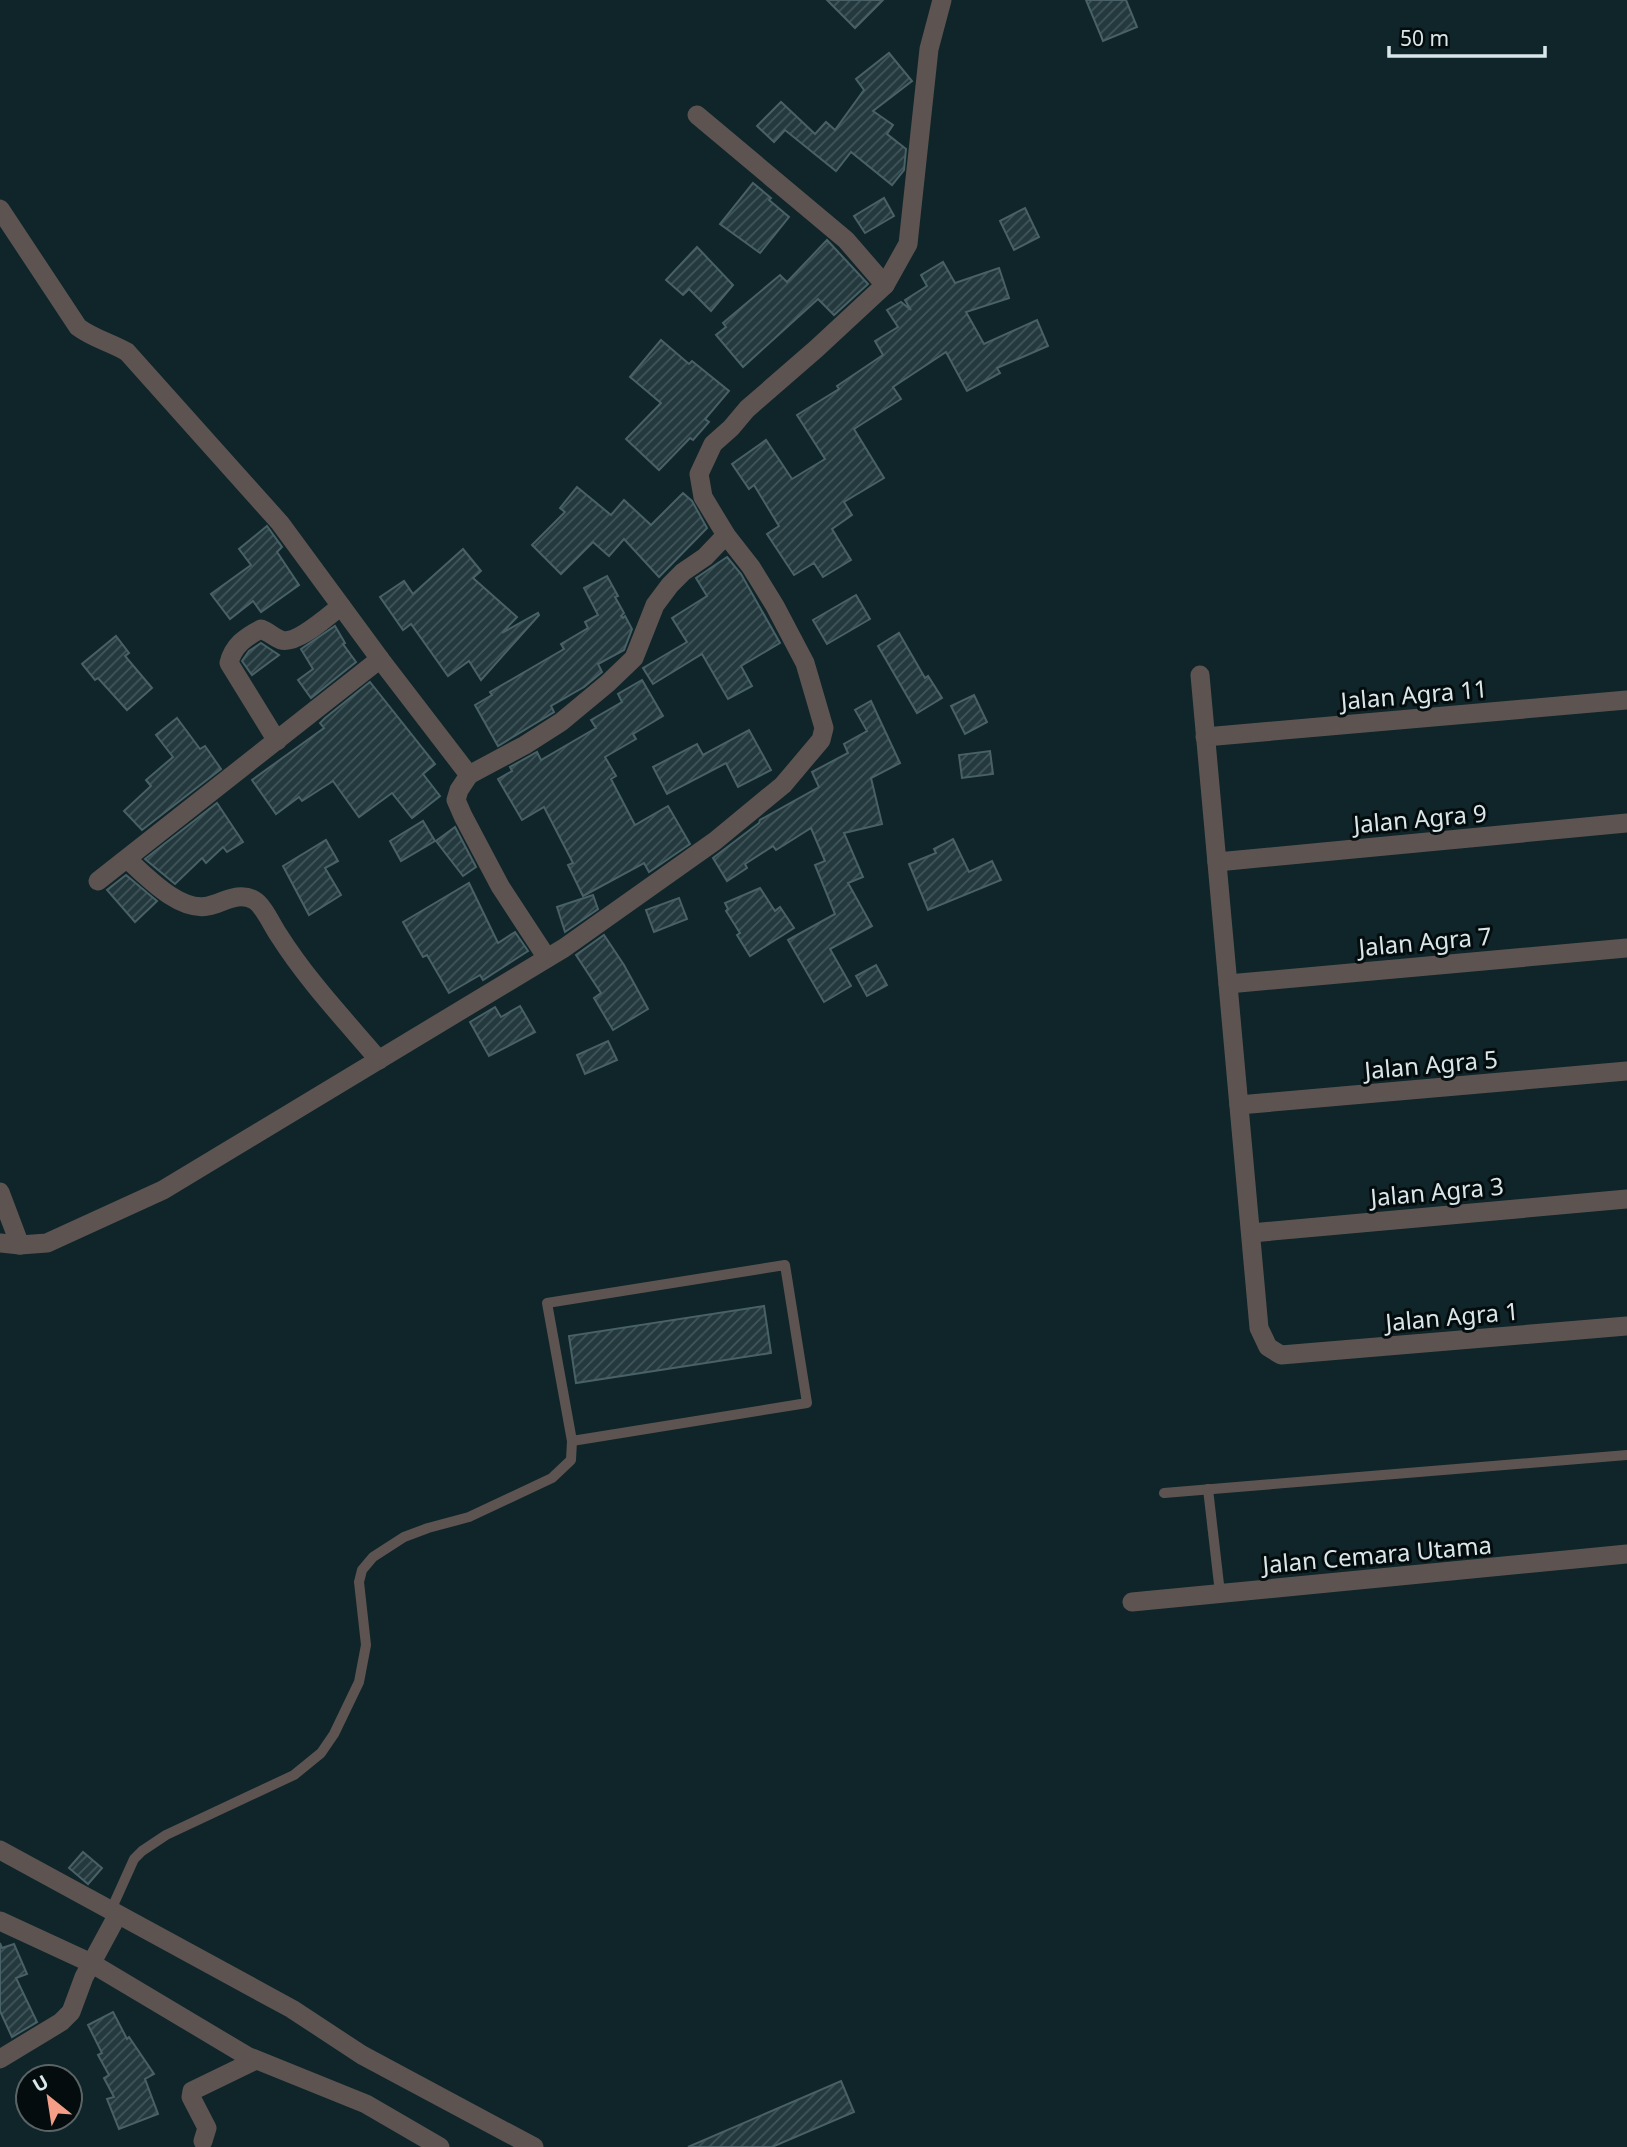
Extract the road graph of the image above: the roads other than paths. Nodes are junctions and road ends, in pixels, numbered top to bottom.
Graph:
1 (948, 2) edge
2 (696, 115) dead end
3 (0, 209) edge
4 (885, 285) junction
5 (726, 535) junction
6 (341, 606) junction
7 (380, 659) junction
8 (1200, 675) dead end
9 (1627, 700) edge
10 (1205, 737) junction
11 (277, 741) junction
12 (469, 775) junction
13 (1627, 823) edge
14 (127, 859) junction
15 (1217, 862) junction
16 (98, 881) dead end
17 (1627, 948) edge
18 (547, 958) junction
19 (1228, 984) junction
20 (379, 1060) junction
21 (1627, 1071) edge
22 (1239, 1105) junction
23 (0, 1192) edge
24 (1627, 1199) edge
25 (1251, 1233) junction
26 (0, 1243) edge
27 (20, 1245) junction
28 (1627, 1325) edge
29 (572, 1441) junction
30 (1627, 1455) edge
31 (1208, 1489) junction
32 (1164, 1493) dead end
33 (1627, 1554) edge
34 (1220, 1593) junction
35 (1132, 1602) dead end
36 (0, 1850) edge
37 (113, 1917) junction
38 (0, 1921) edge
39 (95, 1957) junction
40 (0, 2059) edge
41 (256, 2060) junction
42 (203, 2141) dead end
43 (440, 2147) edge
44 (534, 2147) edge

1 - 4 street
2 - 4 street
3 - 6 street
4 - 5 street
5 - 12 street
5 - 18 street
6 - 7 street
6 - 11 street
7 - 11 street
7 - 12 street
8 - 10 street
9 - 10 street, Jalan Agra 11
10 - 15 street
11 - 14 street
12 - 18 street
13 - 15 street, Jalan Agra 9
14 - 16 street
14 - 20 street
15 - 19 street
17 - 19 street, Jalan Agra 7
18 - 20 street
19 - 22 street
20 - 27 street
21 - 22 street, Jalan Agra 5
22 - 25 street
23 - 27 street
24 - 25 street, Jalan Agra 3
25 - 28 street, Jalan Agra 1
26 - 27 street
29 - 29 lane
29 - 37 lane
30 - 31 lane
31 - 32 lane
31 - 34 lane
33 - 34 street, Jalan Cemara Utama
34 - 35 street, Jalan Cemara Utama
36 - 37 street
37 - 39 street
37 - 44 street
38 - 39 street
39 - 40 street
39 - 41 street
41 - 42 street
41 - 43 street

